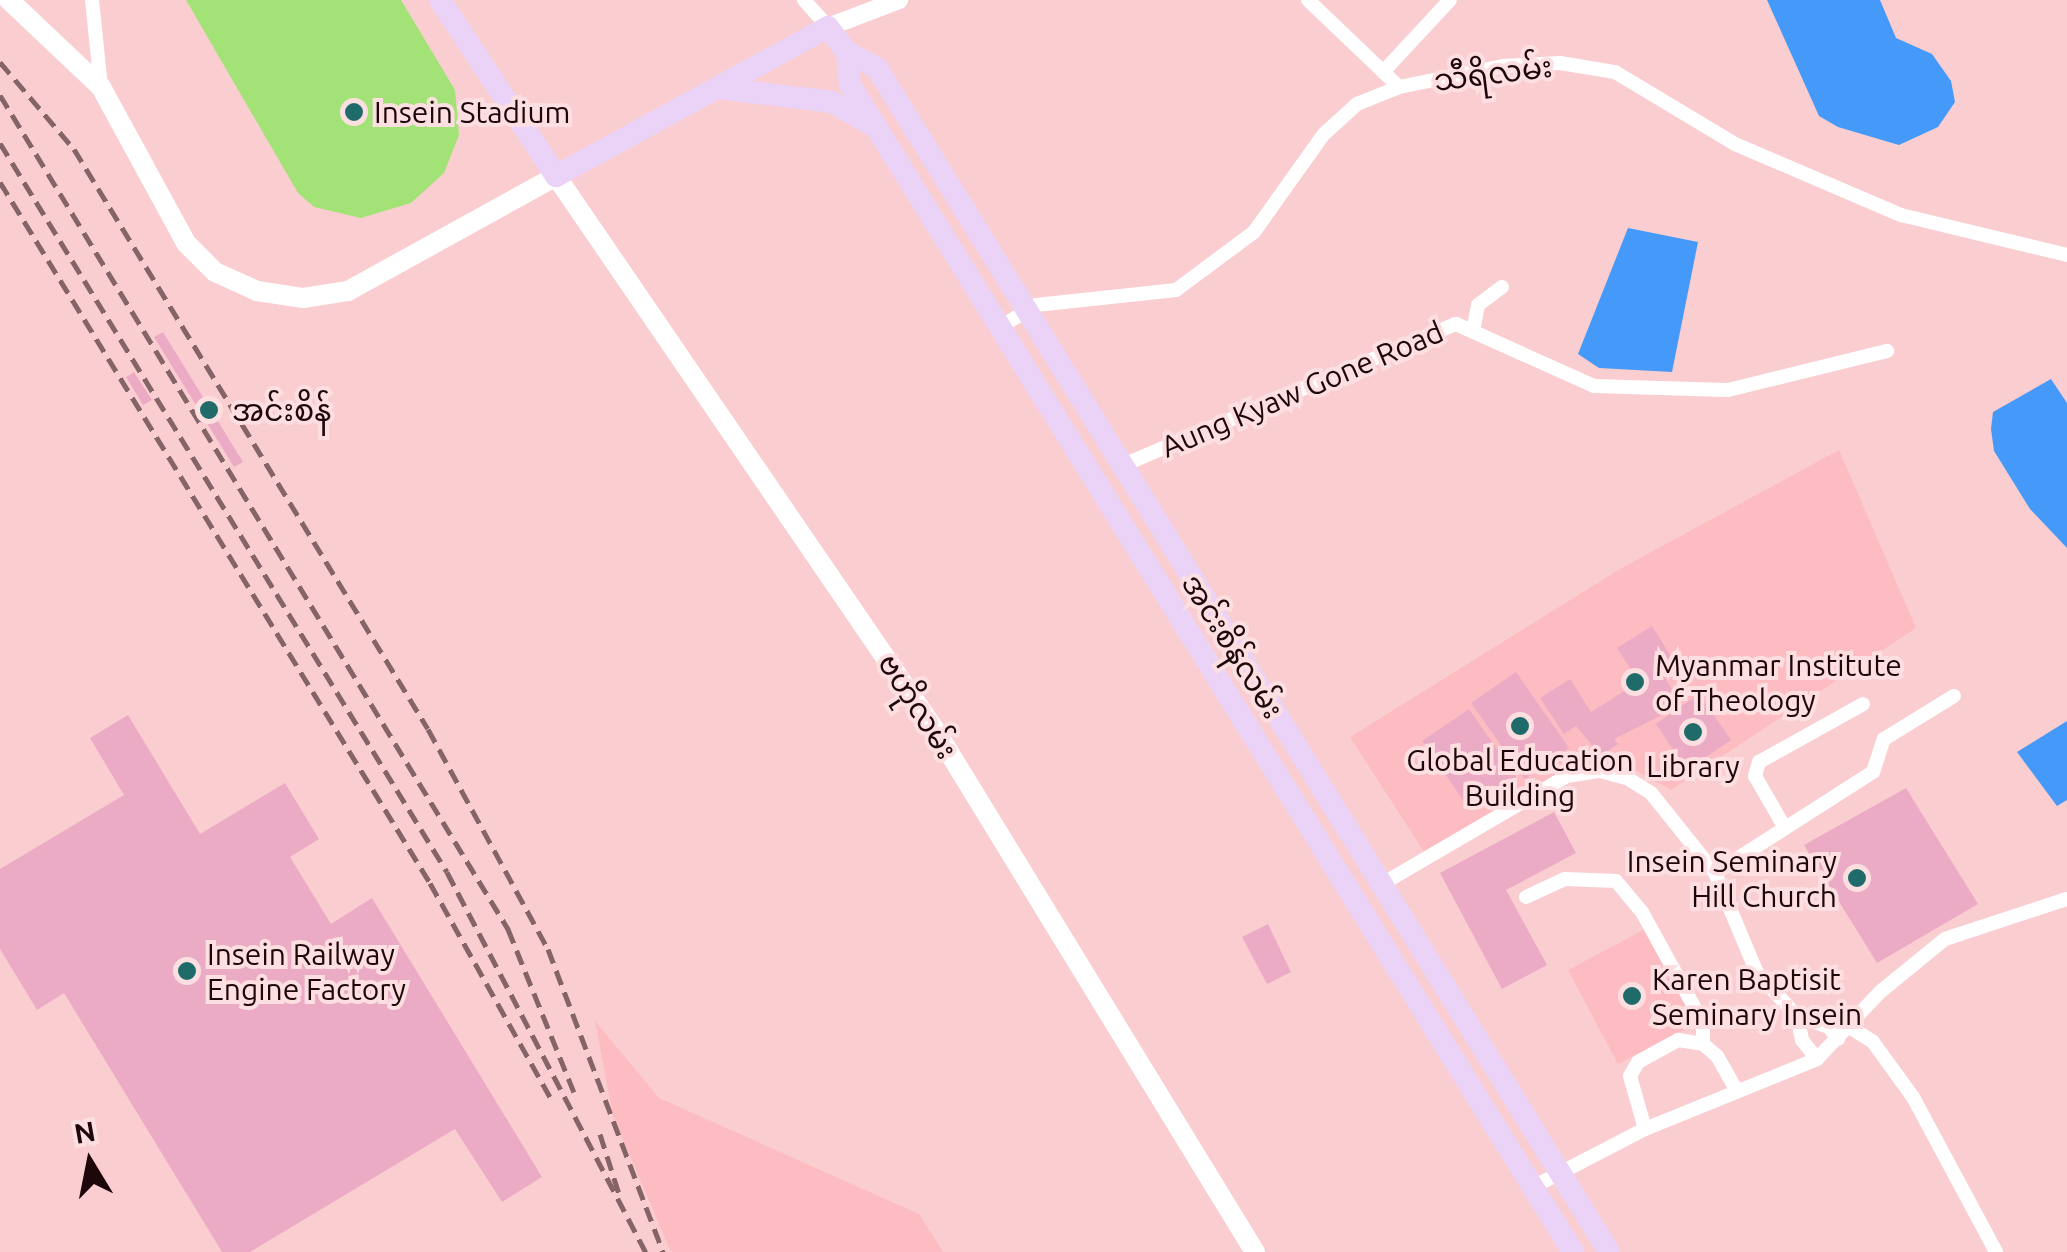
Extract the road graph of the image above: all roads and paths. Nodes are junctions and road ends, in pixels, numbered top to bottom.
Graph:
1 (8, 0) edge
2 (92, 0) edge
3 (440, 0) edge
4 (804, 0) edge
5 (899, 0) edge
6 (1308, 0) edge
7 (1450, 0) edge
8 (828, 27) junction
9 (846, 52) junction
10 (1383, 72) junction
11 (101, 87) junction
12 (718, 88) junction
13 (1399, 88) junction
14 (883, 135) junction
15 (556, 176) junction
16 (2067, 254) edge
17 (1502, 287) dead end
18 (1027, 312) junction
19 (1474, 326) junction
20 (1000, 327) junction
21 (1887, 351) dead end
22 (1121, 466) junction
23 (1209, 607) junction
24 (1184, 624) junction
25 (1954, 696) dead end
26 (1863, 704) dead end
27 (1321, 787) junction
28 (1296, 801) junction
29 (1785, 828) junction
30 (1715, 873) junction
31 (1382, 884) junction
32 (1526, 897) dead end
33 (2067, 899) edge
34 (1411, 931) junction
35 (1387, 944) junction
36 (1797, 1016) junction
37 (1851, 1028) junction
38 (1838, 1039) junction
39 (1703, 1044) junction
40 (1816, 1059) junction
41 (1737, 1092) junction
42 (1645, 1129) junction
43 (1559, 1171) junction
44 (1533, 1187) junction
45 (1254, 1252) edge
46 (1574, 1252) edge
47 (1609, 1252) edge
48 (1996, 1252) edge

1 - 11 main road
2 - 11 street
3 - 15 main road
4 - 8 street
5 - 8 street
6 - 10 street
7 - 10 street
8 - 9 main road, အင်းစိန်လမ်း
8 - 12 main road
9 - 14 main road, အင်းစိန်လမ်း
9 - 18 main road, အင်းစိန်လမ်း
10 - 13 street
11 - 15 main road
12 - 14 main road, အင်းစိန်လမ်း
12 - 15 main road
13 - 16 street, သီရိလမ်း
13 - 18 street, သီရိလမ်း
14 - 20 main road, အင်းစိန်လမ်း
15 - 45 main road, ဗဟိုလမ်း
17 - 19 street
18 - 20 street, သီရိလမ်း
18 - 22 main road, အင်းစိန်လမ်း
19 - 21 street, Aung Kyaw Gone Road
19 - 22 street, Aung Kyaw Gone Road
20 - 24 main road, အင်းစိန်လမ်း
22 - 23 main road, အင်းစိန်လမ်း
23 - 24 main road
23 - 27 main road, အင်းစိန်လမ်း
24 - 28 main road, အင်းစိန်လမ်း
25 - 29 street
26 - 29 street
27 - 28 main road
27 - 31 main road, အင်းစိန်လမ်း
28 - 35 main road, အင်းစိန်လမ်း
29 - 30 street
30 - 31 street
30 - 36 street
31 - 34 main road, အင်းစိန်လမ်း
32 - 39 street
33 - 37 street
34 - 35 main road
34 - 43 main road, အင်းစိန်လမ်း
35 - 44 main road, အင်းစိန်လမ်း
36 - 38 street
36 - 40 street
37 - 38 street
37 - 48 street
38 - 40 street
39 - 41 street
39 - 42 street
40 - 41 street
41 - 42 street
42 - 43 street
43 - 44 street
43 - 47 main road, အင်းစိန်လမ်း
44 - 46 main road, အင်းစိန်လမ်း

